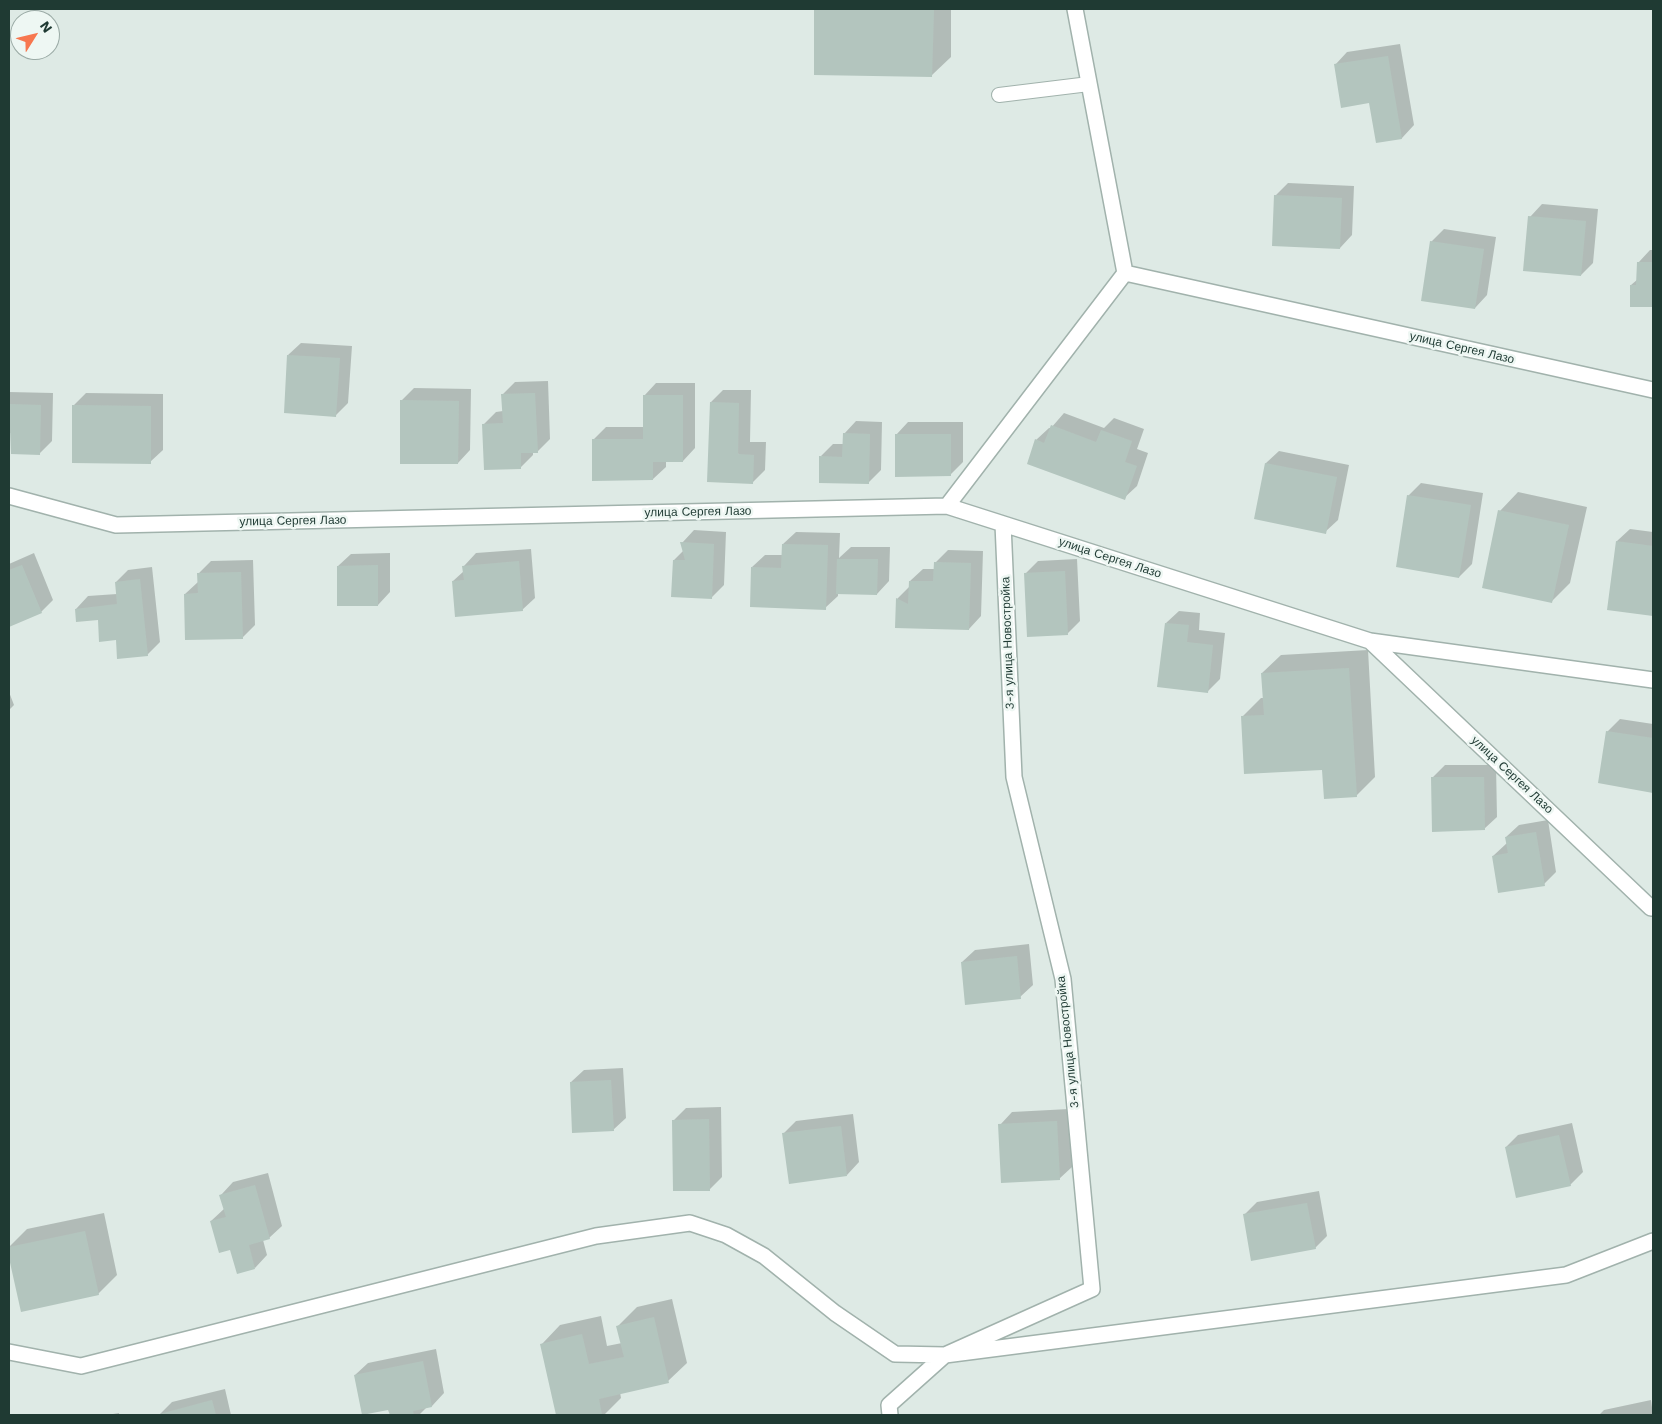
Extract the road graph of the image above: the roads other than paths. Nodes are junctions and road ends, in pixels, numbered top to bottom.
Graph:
1 (1075, 9) edge
2 (1089, 84) junction
3 (999, 95) dead end
4 (1125, 273) junction
5 (1653, 390) edge
6 (9, 496) edge
7 (947, 506) junction
8 (1003, 524) junction
9 (1370, 641) junction
10 (1653, 680) edge
11 (1653, 908) edge
12 (1653, 1241) edge
13 (9, 1352) edge
14 (945, 1355) junction
15 (890, 1415) edge

1 - 2 street
2 - 3 lane
2 - 4 street
4 - 5 street, улица Сергея Лазо
4 - 7 street
6 - 7 street, улица Сергея Лазо
7 - 8 street, улица Сергея Лазо
8 - 9 street, улица Сергея Лазо
8 - 14 street, 3-я улица Новостройка
9 - 10 street, улица Сергея Лазо
9 - 11 street, улица Сергея Лазо
12 - 14 street
13 - 14 street
14 - 15 street, 3-я улица Новостройка

